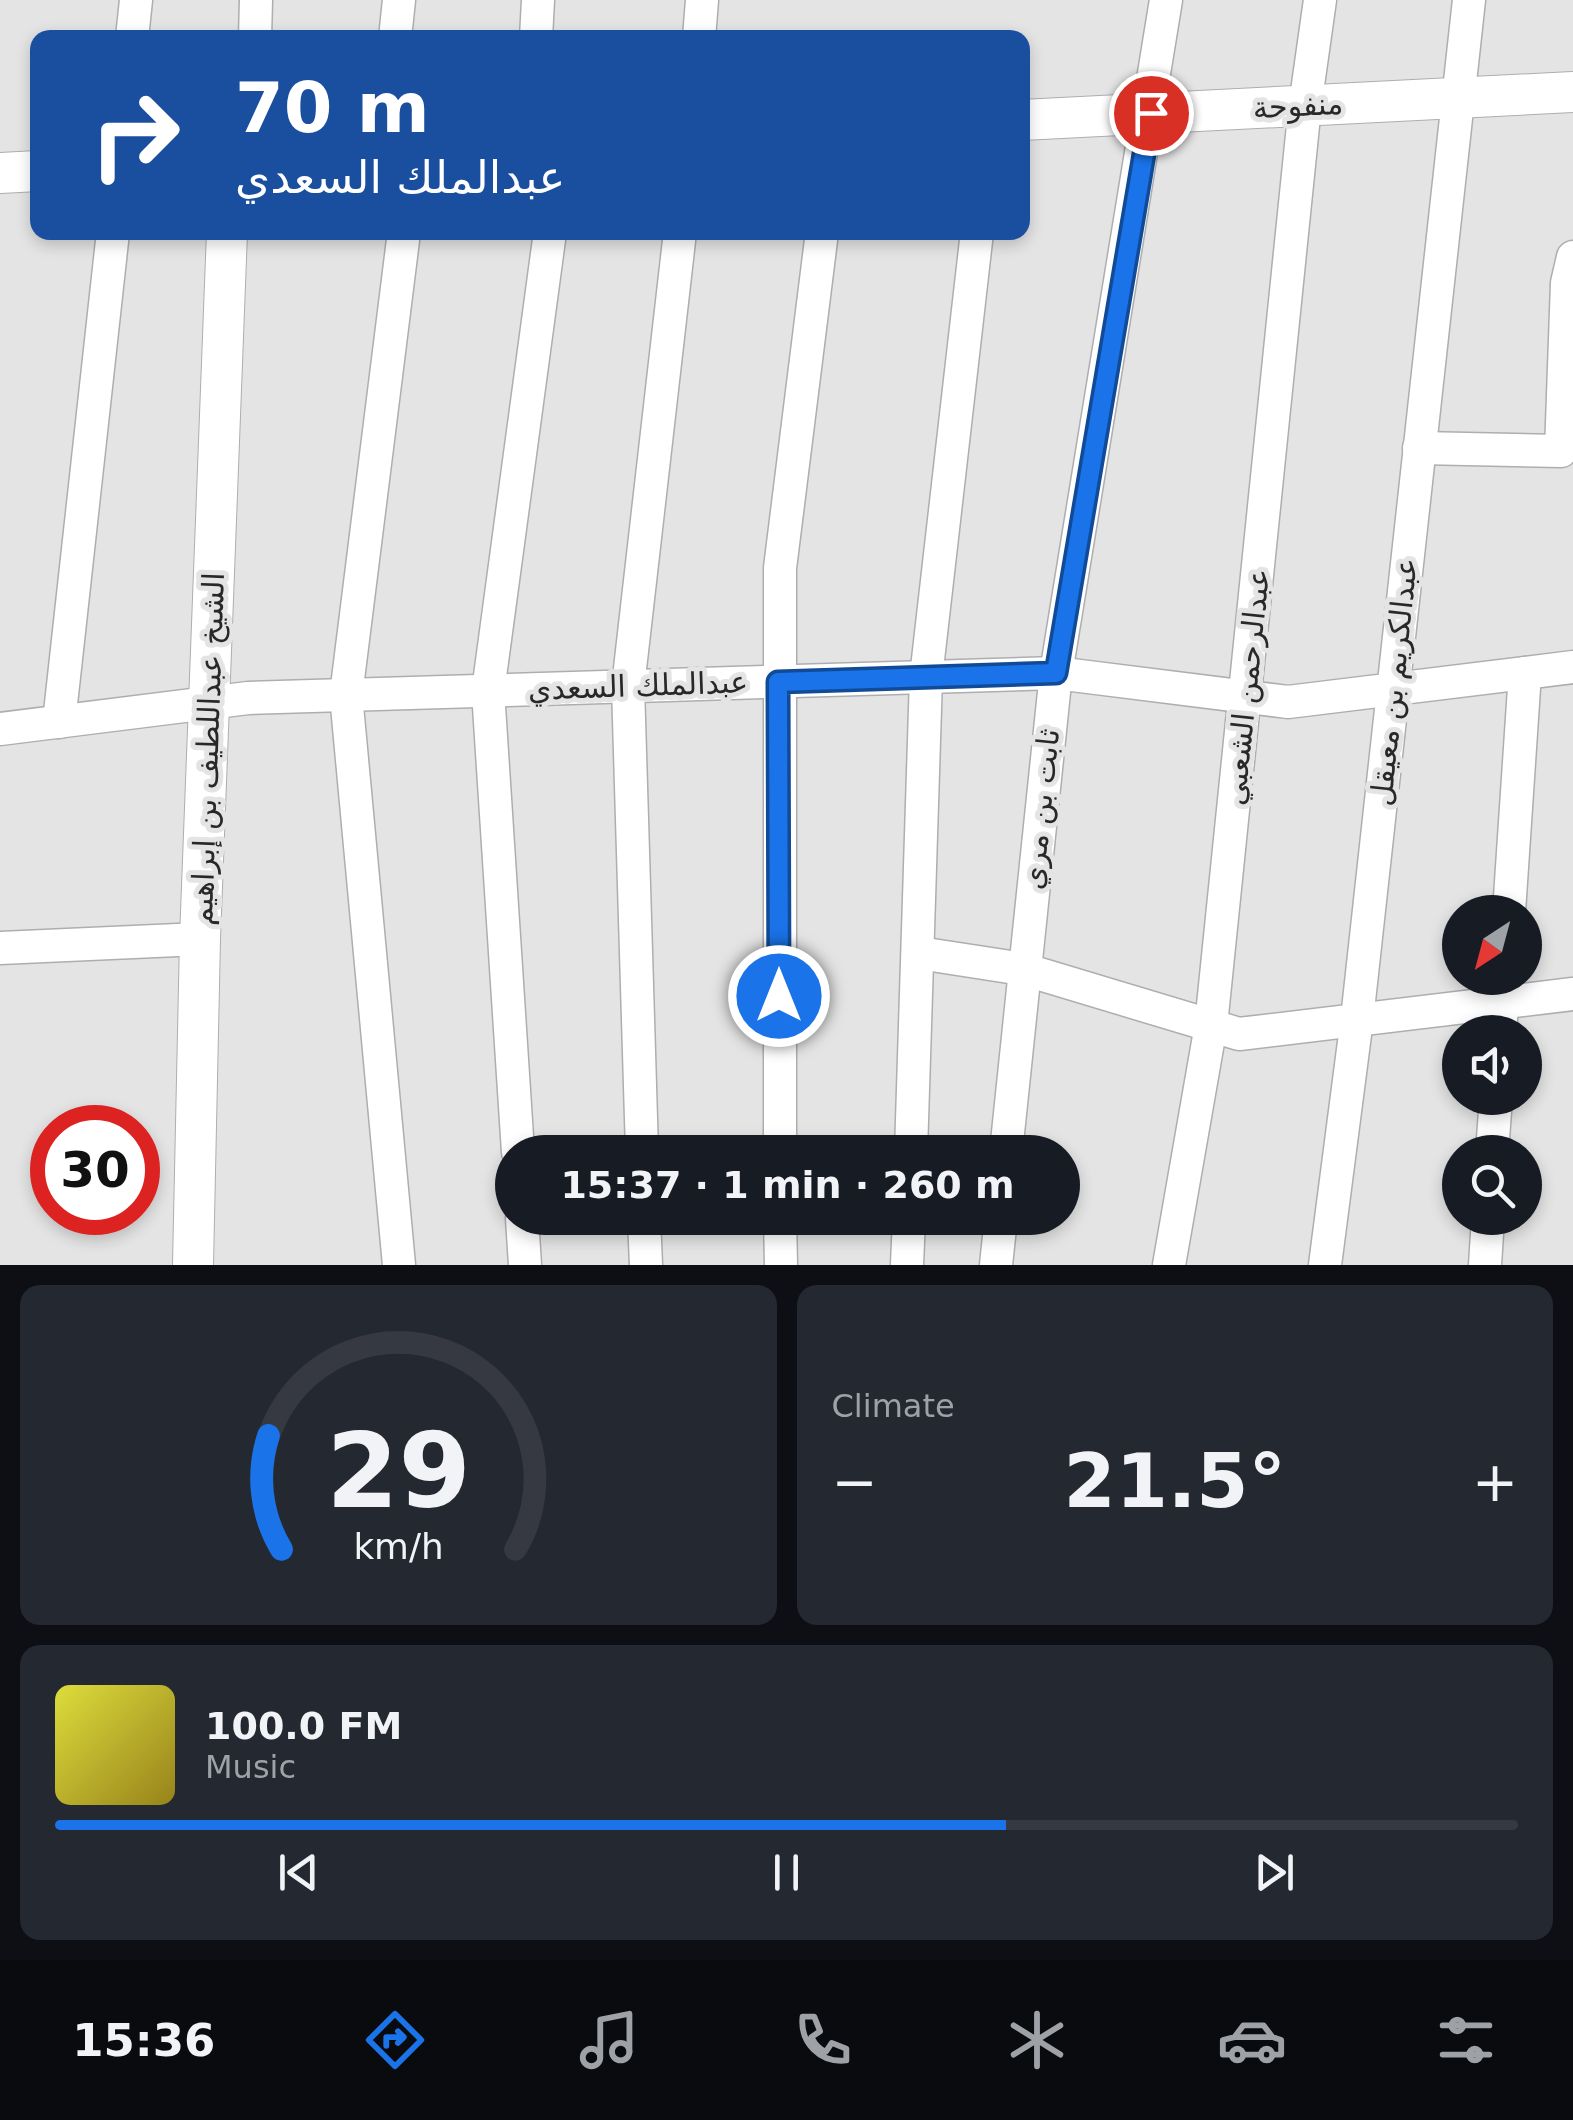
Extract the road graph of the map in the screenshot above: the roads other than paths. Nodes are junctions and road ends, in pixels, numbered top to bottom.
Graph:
1 (136, 0) edge
2 (256, 0) edge
3 (400, 0) edge
4 (538, 0) edge
5 (702, 0) edge
6 (1166, 0) edge
7 (1320, 0) edge
8 (1469, 0) edge
9 (133, 30) edge
10 (255, 30) edge
11 (397, 30) edge
12 (536, 30) edge
13 (700, 30) edge
14 (1573, 92) edge
15 (1456, 98) junction
16 (1305, 106) junction
17 (1151, 113) junction
18 (1030, 120) edge
19 (30, 171) edge
20 (0, 173) edge
21 (112, 240) edge
22 (228, 240) edge
23 (403, 240) edge
24 (549, 240) edge
25 (679, 240) edge
26 (821, 240) edge
27 (976, 240) edge
28 (1573, 257) edge
29 (1567, 383) edge
30 (1419, 448) junction
31 (1573, 667) edge
32 (1056, 673) junction
33 (1525, 673) junction
34 (926, 678) junction
35 (778, 682) junction
36 (628, 686) junction
37 (1393, 689) junction
38 (488, 691) junction
39 (346, 695) junction
40 (1247, 697) junction
41 (210, 702) junction
42 (59, 722) junction
43 (0, 729) edge
44 (1509, 895) edge
45 (200, 939) junction
46 (0, 948) edge
47 (919, 953) junction
48 (1023, 969) junction
49 (1573, 994) edge
50 (1502, 1004) edge
51 (1356, 1019) junction
52 (1211, 1025) junction
53 (517, 1135) edge
54 (641, 1135) edge
55 (780, 1135) edge
56 (912, 1135) edge
57 (1008, 1135) edge
58 (523, 1235) edge
59 (645, 1235) edge
60 (780, 1235) edge
61 (908, 1235) edge
62 (999, 1235) edge
63 (1487, 1235) edge
64 (192, 1265) edge
65 (398, 1265) edge
66 (525, 1265) edge
67 (646, 1265) edge
68 (781, 1265) edge
69 (907, 1265) edge
70 (996, 1265) edge
71 (1169, 1265) edge
72 (1325, 1265) edge
73 (1484, 1265) edge

1 - 9 street
2 - 10 street
3 - 11 street
4 - 12 street
5 - 13 street
6 - 17 street, ثابت بن مري
7 - 16 street, عبدالرحمن الشعبي
8 - 15 street, عبدالكريم بن معيقل
14 - 15 street, منفوحة
15 - 16 street, منفوحة
15 - 30 street, عبدالكريم بن معيقل
16 - 17 street, منفوحة
16 - 40 street, عبدالرحمن الشعبي
17 - 18 street, منفوحة
17 - 32 street, ثابت بن مري
19 - 20 street
21 - 42 street
22 - 41 street, الشيخ عبداللطيف بن إبراهيم
23 - 39 street
24 - 38 street
25 - 36 street
26 - 35 street
27 - 34 street
28 - 29 street
29 - 30 street
30 - 37 street, عبدالكريم بن معيقل
31 - 33 street, عبدالملك السعدي
32 - 34 street, عبدالملك السعدي
32 - 40 street, عبدالملك السعدي
32 - 48 street, ثابت بن مري
33 - 37 street, عبدالملك السعدي
33 - 44 street
34 - 35 street, عبدالملك السعدي
34 - 47 street
35 - 36 street, عبدالملك السعدي
35 - 55 street
36 - 38 street, عبدالملك السعدي
36 - 54 street
37 - 40 street, عبدالملك السعدي
37 - 51 street, عبدالكريم بن معيقل
38 - 39 street, عبدالملك السعدي
38 - 53 street
39 - 41 street, عبدالملك السعدي
39 - 65 street
40 - 52 street, عبدالرحمن الشعبي
41 - 42 street, عبدالملك السعدي
41 - 45 street, الشيخ عبداللطيف بن إبراهيم
42 - 43 street, عبدالملك السعدي
45 - 46 street
45 - 64 street, الشيخ عبداللطيف بن إبراهيم
47 - 48 street
47 - 56 street
48 - 52 street
48 - 57 street, ثابت بن مري
49 - 50 street
50 - 51 street
51 - 52 street
51 - 72 street, عبدالكريم بن معيقل
52 - 71 street, عبدالرحمن الشعبي
58 - 66 street
59 - 67 street
60 - 68 street
61 - 69 street
62 - 70 street
63 - 73 street

